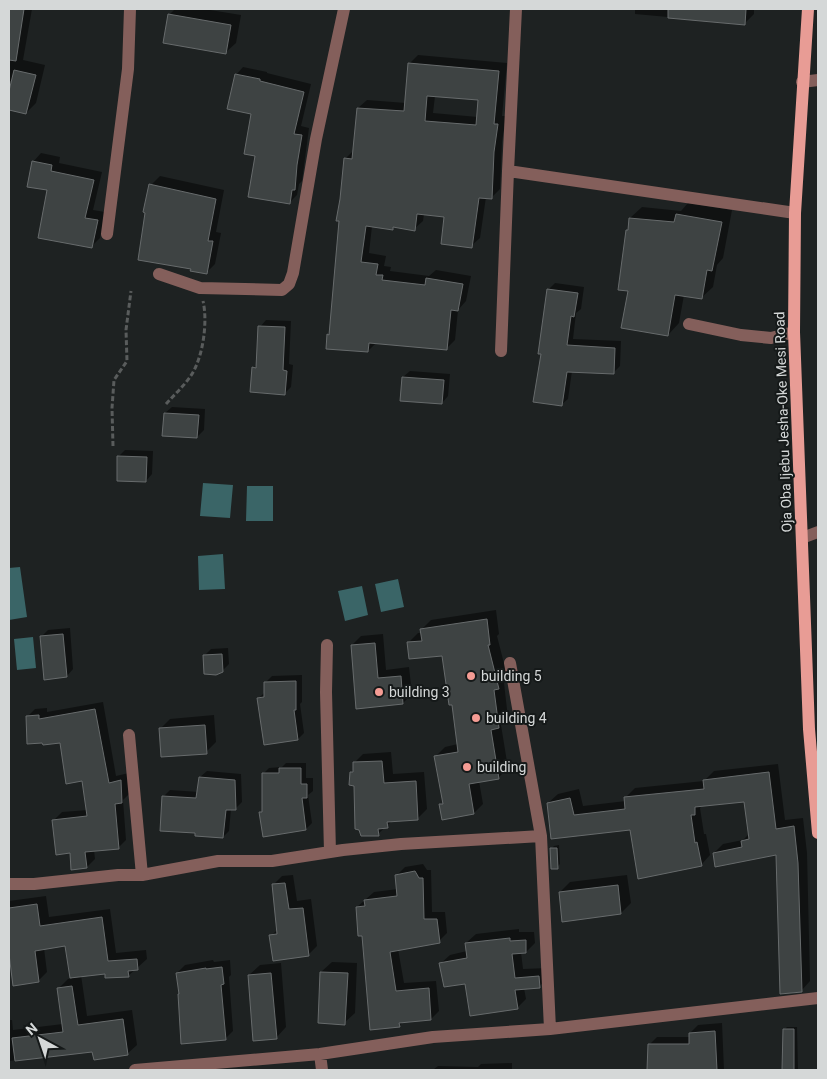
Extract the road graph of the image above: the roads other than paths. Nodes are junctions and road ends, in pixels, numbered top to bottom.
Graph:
1 (130, 9) edge
2 (344, 9) edge
3 (516, 9) edge
4 (808, 9) edge
5 (818, 80) edge
6 (802, 82) junction
7 (508, 171) junction
8 (795, 213) junction
9 (107, 234) dead end
10 (159, 274) dead end
11 (689, 324) dead end
12 (794, 332) junction
13 (501, 351) dead end
14 (818, 532) edge
15 (802, 538) junction
16 (327, 645) dead end
17 (510, 663) dead end
18 (814, 729) edge
19 (129, 735) dead end
20 (818, 834) edge
21 (541, 836) junction
22 (330, 852) junction
23 (142, 875) junction
24 (9, 884) edge
25 (818, 998) edge
26 (550, 1029) junction
27 (320, 1054) junction
28 (136, 1070) edge
29 (322, 1070) edge

1 - 9 street
2 - 10 street
3 - 7 street
4 - 6 main road, Oja Oba Ijebu Jesha-Oke Mesi Road
5 - 6 street
6 - 8 main road, Oja Oba Ijebu Jesha-Oke Mesi Road
7 - 8 street
7 - 13 street
8 - 12 main road, Oja Oba Ijebu Jesha-Oke Mesi Road
11 - 12 street
12 - 15 main road, Oja Oba Ijebu Jesha-Oke Mesi Road
14 - 15 street
15 - 18 main road, Oja Oba Ijebu Jesha-Oke Mesi Road
16 - 22 street
17 - 21 street
18 - 20 main road, Oja Oba Ijebu Jesha-Oke Mesi Road
19 - 23 street
21 - 22 street
21 - 26 street
22 - 23 street
23 - 24 street
25 - 26 street
26 - 27 street
27 - 28 street
27 - 29 street

